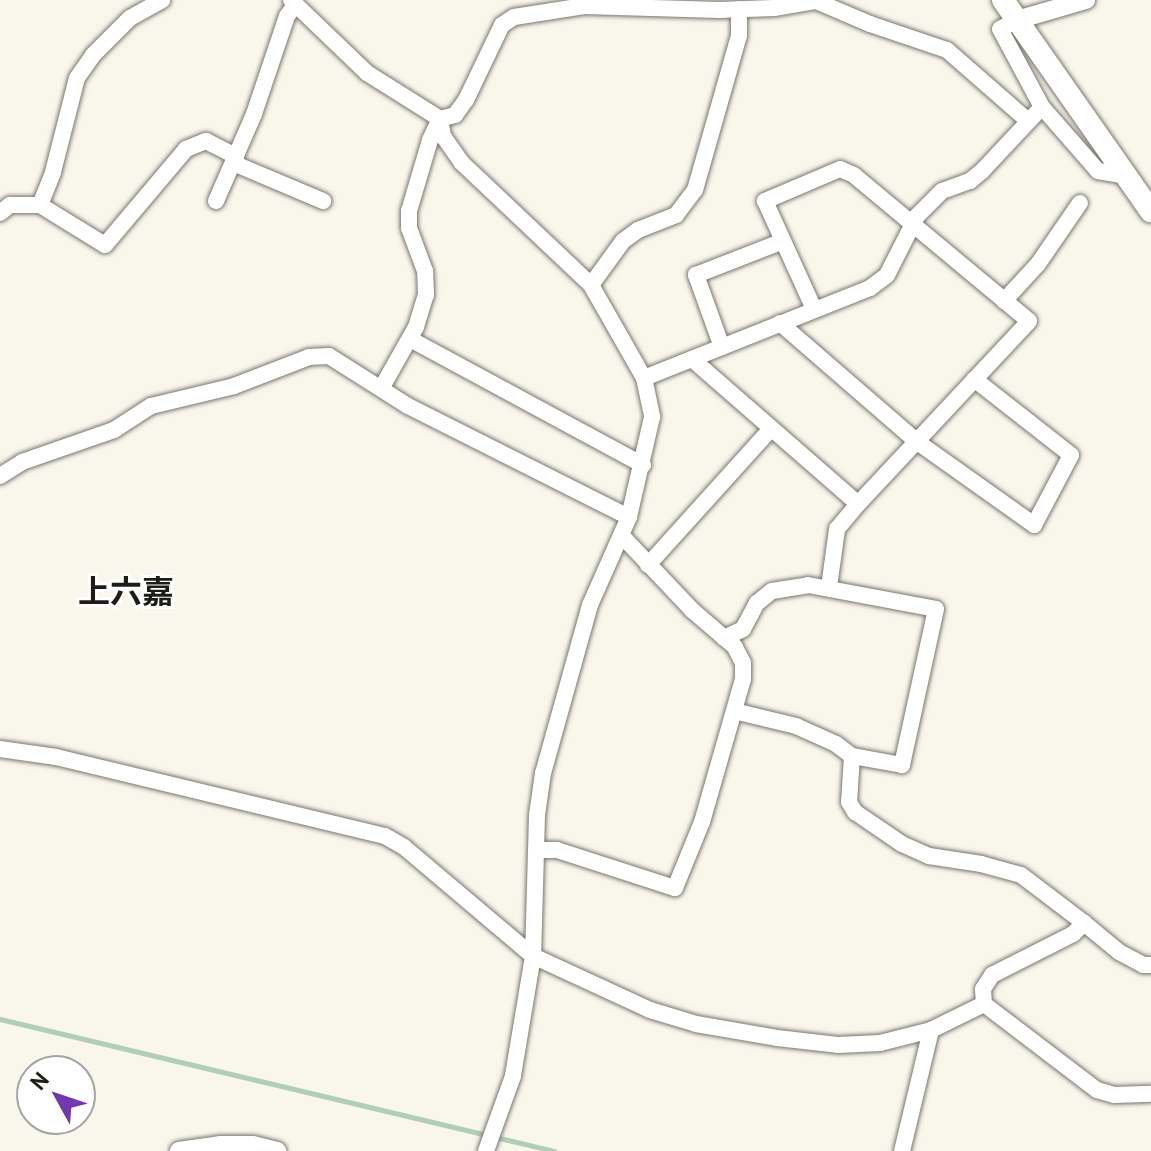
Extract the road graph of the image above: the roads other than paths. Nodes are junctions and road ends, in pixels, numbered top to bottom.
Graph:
1 (162, 0) edge
2 (1003, 0) edge
3 (1086, 0) edge
4 (293, 2) edge
5 (739, 9) junction
6 (1017, 20) junction
7 (1042, 107) junction
8 (440, 119) junction
9 (1027, 120) junction
10 (234, 160) junction
11 (1125, 176) junction
12 (216, 201) dead end
13 (323, 201) dead end
14 (1080, 203) dead end
15 (40, 205) junction
16 (1151, 211) edge
17 (0, 213) edge
18 (910, 225) junction
19 (783, 241) junction
20 (591, 285) junction
21 (1004, 301) junction
22 (814, 309) junction
23 (780, 323) junction
24 (410, 339) junction
25 (722, 347) junction
26 (692, 359) junction
27 (644, 378) junction
28 (974, 379) junction
29 (382, 387) junction
30 (771, 429) junction
31 (916, 441) junction
32 (643, 465) junction
33 (0, 476) edge
34 (858, 504) junction
35 (629, 517) junction
36 (623, 537) junction
37 (648, 565) junction
38 (829, 587) junction
39 (724, 638) junction
40 (734, 711) junction
41 (0, 749) edge
42 (852, 756) junction
43 (537, 850) junction
44 (1084, 923) junction
45 (533, 956) junction
46 (1151, 965) edge
47 (984, 1004) junction
48 (931, 1030) junction
49 (1151, 1094) edge
50 (179, 1151) edge
51 (277, 1151) edge
52 (486, 1151) edge
53 (902, 1151) edge

1 - 15 street
2 - 6 main road
3 - 6 street
4 - 8 street
4 - 10 street
5 - 8 street
5 - 9 street
5 - 20 street
6 - 7 street
6 - 11 main road
7 - 9 street
7 - 11 street
8 - 20 street
8 - 24 street
9 - 18 street
10 - 12 street
10 - 13 street
10 - 15 street
11 - 16 main road
14 - 21 street
15 - 17 street
18 - 19 street
18 - 21 street
18 - 22 street
19 - 22 street
19 - 25 street
20 - 27 street
21 - 28 street
22 - 23 street
23 - 25 street
23 - 31 street
24 - 29 street
24 - 32 street
25 - 26 street
26 - 27 street
26 - 30 street
27 - 32 street
28 - 31 street
28 - 31 street
29 - 33 street
29 - 35 street
30 - 34 street
30 - 37 street
31 - 34 street
32 - 35 street
34 - 38 street
35 - 36 street
36 - 37 street
36 - 43 street
37 - 39 street
38 - 39 street
38 - 42 street
39 - 40 street
40 - 42 street
40 - 43 street
41 - 45 street
42 - 44 street
43 - 45 street
44 - 46 street
44 - 47 street
45 - 48 street
45 - 52 street
47 - 48 street
47 - 49 street
48 - 53 street
50 - 51 street

